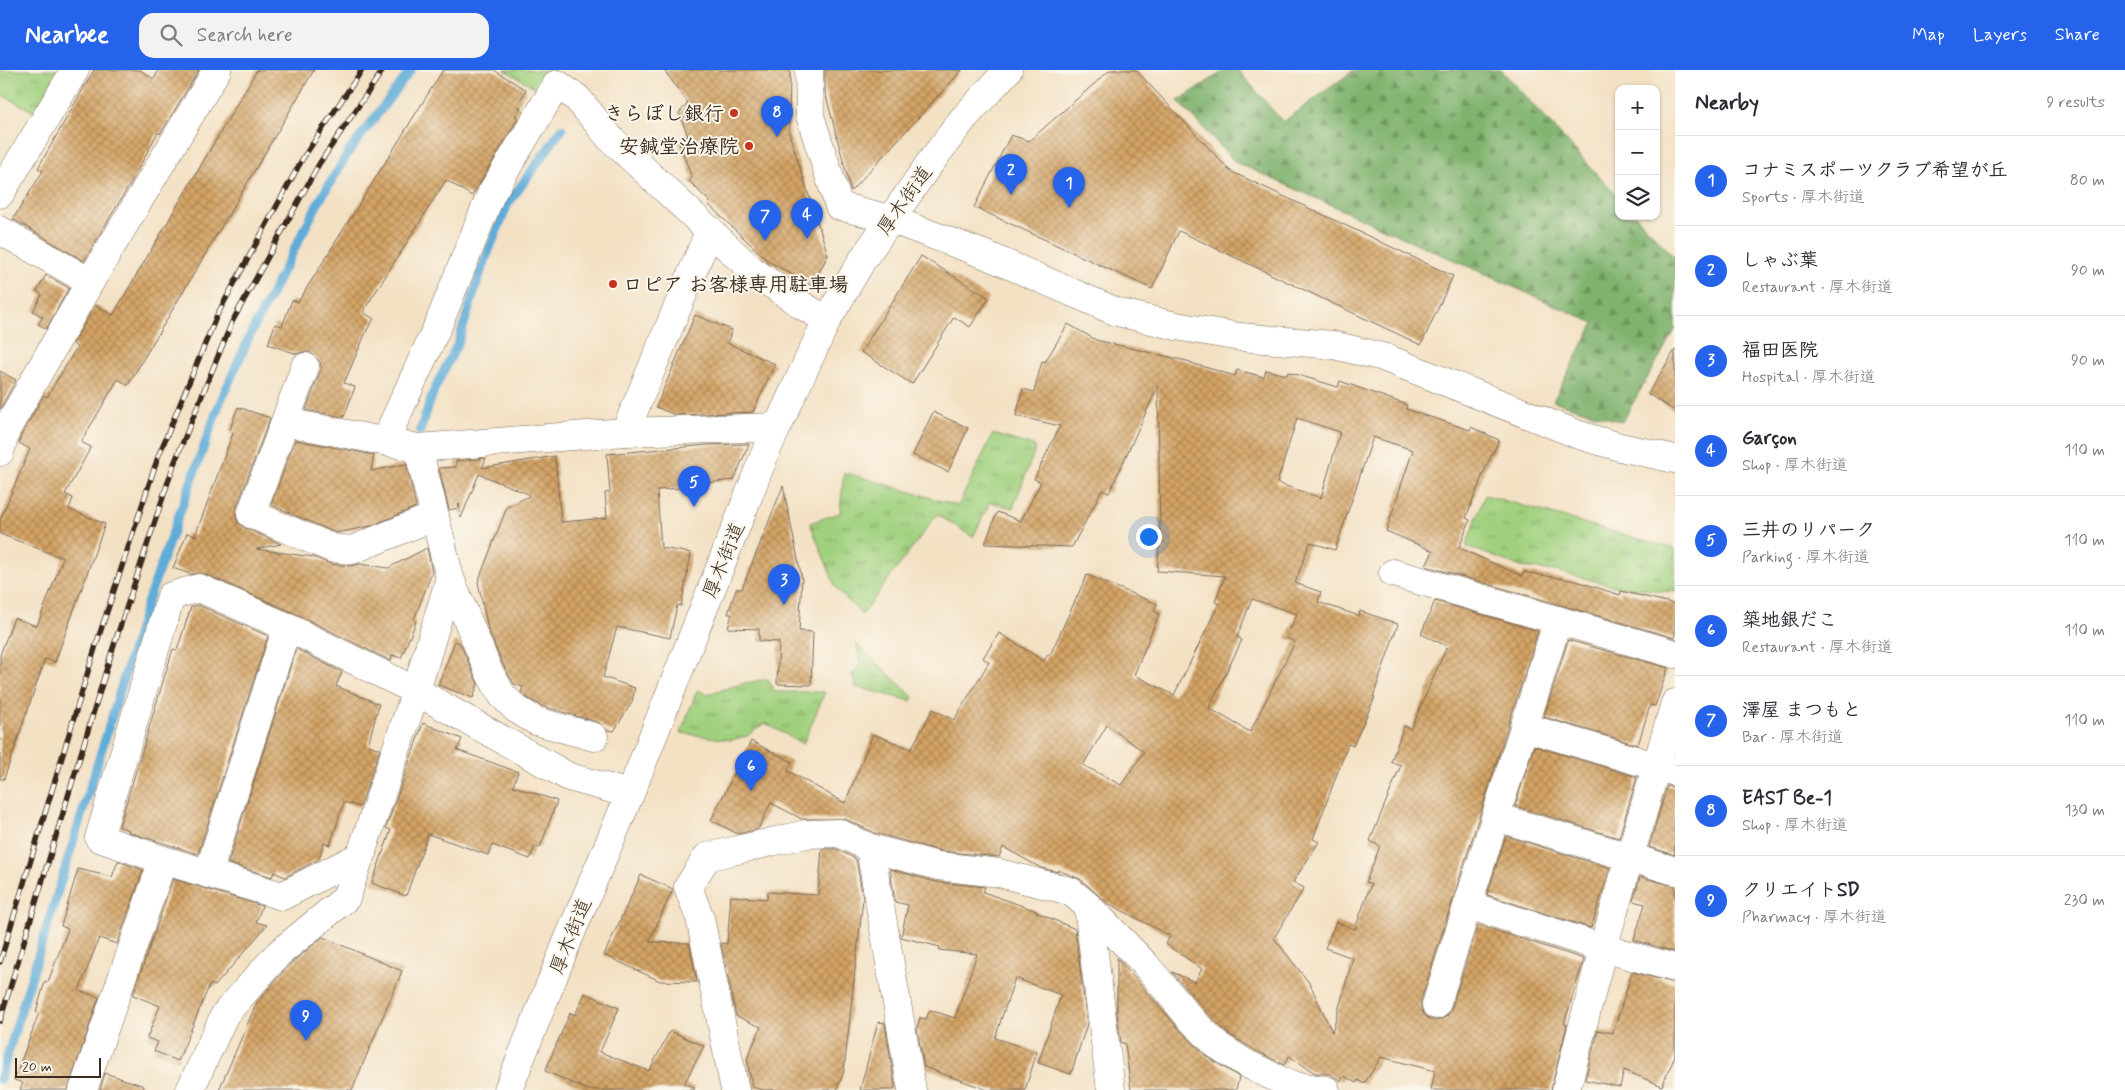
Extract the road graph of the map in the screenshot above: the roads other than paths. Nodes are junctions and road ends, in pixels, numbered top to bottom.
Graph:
1 (75, 70) edge
2 (217, 70) edge
3 (809, 70) edge
4 (1008, 70) edge
5 (562, 77) edge
6 (0, 194) edge
7 (890, 220) junction
8 (0, 230) edge
9 (710, 230) junction
10 (90, 282) junction
11 (827, 320) junction
12 (305, 367) dead end
13 (286, 422) junction
14 (777, 427) junction
15 (625, 432) junction
16 (385, 441) junction
17 (418, 448) junction
18 (0, 452) edge
19 (1675, 459) edge
20 (435, 516) junction
21 (1393, 573) dead end
22 (450, 578) junction
23 (1558, 620) junction
24 (287, 627) junction
25 (1675, 654) edge
26 (416, 691) junction
27 (1675, 703) edge
28 (1524, 728) junction
29 (594, 737) dead end
30 (1666, 769) edge
31 (630, 794) junction
32 (1496, 817) junction
33 (870, 848) junction
34 (362, 855) junction
35 (1629, 857) junction
36 (163, 860) junction
37 (1675, 871) edge
38 (208, 874) junction
39 (1468, 905) junction
40 (1088, 906) junction
41 (1603, 948) junction
42 (1675, 968) edge
43 (1436, 1005) dead end
44 (1245, 1064) junction
45 (512, 1089) edge
46 (83, 1090) edge
47 (190, 1090) edge
48 (735, 1090) edge
49 (912, 1090) edge
50 (1111, 1090) edge
51 (1255, 1090) edge
52 (1326, 1090) edge
53 (1566, 1090) edge

1 - 6 street
2 - 10 street
3 - 7 street
4 - 7 street, 厚木街道
5 - 9 street
5 - 16 street
7 - 11 street, 厚木街道
7 - 19 street
8 - 10 street
9 - 11 street
9 - 15 street
10 - 18 street
11 - 14 street, 厚木街道
12 - 13 street
13 - 16 street
13 - 20 street
14 - 15 street
14 - 31 street, 厚木街道
15 - 17 street
16 - 17 street
17 - 20 street
20 - 22 street
21 - 23 street
22 - 26 street
22 - 29 street
23 - 25 street
23 - 28 street
24 - 26 street
24 - 36 street
24 - 38 street
26 - 31 street
26 - 34 street
27 - 30 street
28 - 30 street
28 - 32 street
30 - 35 street
31 - 45 street, 厚木街道
32 - 35 street
32 - 39 street
33 - 40 street
33 - 48 street
33 - 49 street
34 - 38 street
34 - 47 street
35 - 37 street
35 - 41 street
36 - 38 street
36 - 46 street
39 - 41 street
39 - 43 street
40 - 44 street
40 - 50 street
41 - 42 street
41 - 53 street
44 - 51 street
44 - 52 street

